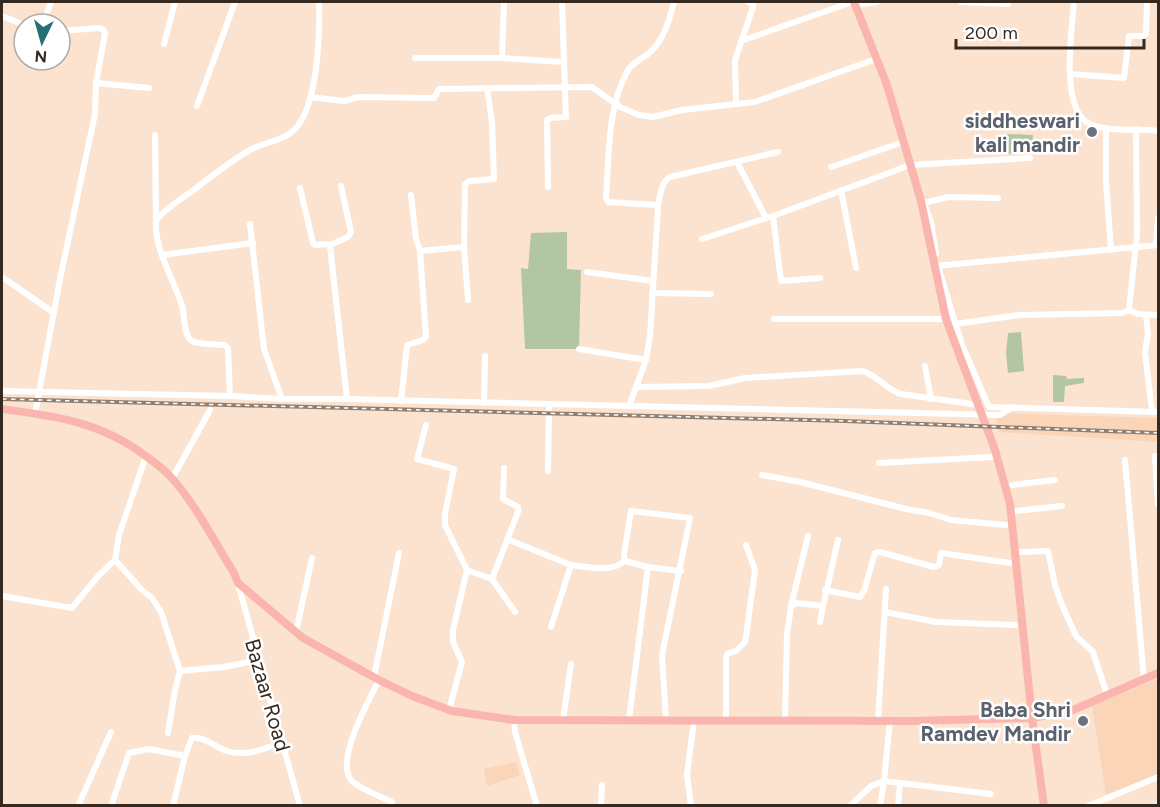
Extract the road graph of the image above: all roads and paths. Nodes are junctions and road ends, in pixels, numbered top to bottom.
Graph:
1 (175, 2) edge
2 (235, 2) edge
3 (319, 2) edge
4 (504, 2) edge
5 (562, 2) edge
6 (674, 2) edge
7 (748, 2) edge
8 (877, 2) edge
9 (961, 2) edge
10 (1074, 2) edge
11 (1146, 2) edge
12 (853, 3) edge
13 (1008, 4) dead end
14 (72, 30) edge
15 (741, 41) junction
16 (164, 44) dead end
17 (415, 58) dead end
18 (502, 58) junction
19 (876, 59) junction
20 (564, 62) junction
21 (1071, 74) junction
22 (96, 83) junction
23 (564, 87) junction
24 (149, 88) dead end
25 (487, 88) junction
26 (310, 97) junction
27 (615, 104) junction
28 (736, 104) junction
29 (197, 106) dead end
30 (1106, 128) junction
31 (1136, 129) junction
32 (1158, 131) edge
33 (155, 135) dead end
34 (903, 142) junction
35 (777, 152) dead end
36 (1030, 158) dead end
37 (737, 162) junction
38 (910, 165) junction
39 (831, 167) dead end
40 (341, 186) dead end
41 (548, 187) dead end
42 (300, 188) dead end
43 (841, 190) junction
44 (411, 195) dead end
45 (998, 198) dead end
46 (922, 202) junction
47 (658, 206) junction
48 (770, 217) junction
49 (1158, 218) edge
50 (156, 221) junction
51 (250, 224) dead end
52 (702, 239) dead end
53 (253, 243) junction
54 (330, 245) junction
55 (1157, 245) edge
56 (465, 247) junction
57 (1135, 248) junction
58 (1111, 250) junction
59 (420, 251) junction
60 (162, 255) junction
61 (936, 266) junction
62 (856, 268) dead end
63 (587, 272) dead end
64 (2, 277) edge
65 (820, 278) dead end
66 (653, 281) junction
67 (652, 293) junction
68 (711, 294) dead end
69 (468, 300) dead end
70 (1129, 310) junction
71 (54, 313) junction
72 (1146, 315) junction
73 (1158, 315) edge
74 (774, 319) dead end
75 (946, 319) junction
76 (956, 324) junction
77 (579, 350) dead end
78 (485, 356) dead end
79 (646, 360) junction
80 (925, 366) dead end
81 (636, 387) junction
82 (2, 391) edge
83 (39, 393) junction
84 (230, 396) junction
85 (282, 399) junction
86 (347, 399) junction
87 (931, 399) junction
88 (401, 401) junction
89 (484, 403) junction
90 (549, 404) junction
91 (629, 406) junction
92 (989, 406) junction
93 (1013, 407) junction
94 (2, 409) edge
95 (210, 410) dead end
96 (1155, 412) edge
97 (35, 414) junction
98 (426, 425) dead end
99 (146, 456) junction
100 (1155, 456) dead end
101 (992, 458) dead end
102 (1125, 460) dead end
103 (879, 463) dead end
104 (504, 468) dead end
105 (548, 471) dead end
106 (762, 475) dead end
107 (172, 479) junction
108 (1055, 480) dead end
109 (1012, 485) dead end
110 (1158, 504) edge
111 (1062, 506) dead end
112 (1013, 507) junction
113 (1006, 525) dead end
114 (808, 536) dead end
115 (507, 539) junction
116 (838, 540) dead end
117 (746, 545) dead end
118 (1021, 552) dead end
119 (399, 553) dead end
120 (312, 558) dead end
121 (115, 560) junction
122 (625, 561) junction
123 (1010, 563) dead end
124 (571, 565) junction
125 (648, 567) junction
126 (467, 570) junction
127 (681, 571) junction
128 (492, 579) junction
129 (238, 583) junction
130 (886, 589) dead end
131 (825, 590) junction
132 (2, 596) edge
133 (823, 606) junction
134 (791, 607) junction
135 (515, 612) dead end
136 (885, 612) junction
137 (820, 622) dead end
138 (1016, 625) dead end
139 (551, 627) dead end
140 (296, 632) junction
141 (259, 660) junction
142 (571, 664) dead end
143 (180, 671) junction
144 (1158, 673) edge
145 (376, 678) junction
146 (1144, 680) junction
147 (1107, 695) junction
148 (449, 710) junction
149 (1032, 718) junction
150 (785, 719) junction
151 (514, 720) junction
152 (563, 720) junction
153 (629, 720) junction
154 (666, 720) junction
155 (694, 720) junction
156 (726, 720) junction
157 (878, 721) junction
158 (890, 721) junction
159 (111, 732) dead end
160 (168, 733) dead end
161 (282, 742) junction
162 (185, 756) junction
163 (1158, 777) edge
164 (884, 781) junction
165 (900, 783) junction
166 (602, 785) dead end
167 (991, 794) dead end
168 (392, 802) dead end
169 (78, 806) edge
170 (111, 806) edge
171 (173, 806) edge
172 (300, 806) edge
173 (537, 806) edge
174 (602, 806) edge
175 (691, 806) edge
176 (850, 806) edge
177 (880, 806) edge
178 (898, 806) edge
179 (1044, 806) edge
180 (1088, 806) edge

1 - 16 street
2 - 29 street
3 - 26 street
4 - 18 street
5 - 20 street
6 - 27 street
7 - 15 street
8 - 12 street
9 - 13 street
10 - 21 street
11 - 21 street
12 - 15 street
12 - 19 main road
14 - 22 street
15 - 28 street
17 - 18 street
18 - 20 street
19 - 28 street
19 - 34 main road
20 - 23 street
21 - 30 street
22 - 24 street
22 - 71 street
23 - 25 street
23 - 27 street
23 - 41 street
25 - 26 street
25 - 56 street
26 - 50 street
27 - 28 street
27 - 47 street
30 - 31 street
30 - 58 street
31 - 32 street
31 - 57 street
33 - 50 street
34 - 38 main road
34 - 39 street
35 - 37 street
36 - 38 street
37 - 47 street
37 - 48 street
38 - 43 street
38 - 46 main road
40 - 54 street
42 - 54 street
43 - 48 street
43 - 62 street
44 - 59 street
45 - 46 street
46 - 61 main road
47 - 66 street
48 - 52 street
48 - 65 street
49 - 55 street
50 - 60 street
51 - 53 street
53 - 60 street
53 - 85 street
54 - 86 street
55 - 57 street
56 - 59 street
56 - 69 street
57 - 58 street
57 - 70 street
58 - 61 street
59 - 88 street
60 - 84 street
61 - 75 main road
61 - 76 street
63 - 66 street
64 - 71 street
66 - 67 street
67 - 68 street
67 - 79 street
70 - 72 street
70 - 76 street
71 - 83 street
72 - 73 street
72 - 96 street
74 - 75 street
75 - 112 main road
76 - 92 street
77 - 79 street
78 - 89 street
79 - 81 street
80 - 87 street
81 - 87 street
81 - 91 street
82 - 83 street
83 - 84 street
83 - 97 street
84 - 85 street
85 - 86 street
86 - 88 street
87 - 92 street
88 - 89 street
89 - 90 street
90 - 91 street
90 - 105 street
91 - 93 street
92 - 93 street
93 - 96 street
94 - 97 main road
95 - 107 street
97 - 99 main road
98 - 126 street
99 - 107 main road
99 - 121 street
100 - 110 street
101 - 103 street
102 - 146 street
104 - 115 street
106 - 113 street
107 - 129 main road
108 - 109 street
111 - 112 street
112 - 149 main road
114 - 134 street
115 - 124 street
115 - 128 street
116 - 131 street
117 - 156 street
118 - 147 street
119 - 145 street
120 - 140 street
121 - 132 street
121 - 143 street
122 - 124 street
122 - 125 street
122 - 127 street
123 - 131 street
124 - 139 street
125 - 127 street
125 - 153 street
126 - 128 street
126 - 148 street
127 - 154 street
128 - 135 street
129 - 140 main road
129 - 141 street, Bazaar Road
130 - 136 street
131 - 133 street
133 - 134 street
133 - 137 street
134 - 150 street
136 - 138 street
136 - 157 street
140 - 145 main road
141 - 143 street
141 - 161 street, Bazaar Road
142 - 152 street
143 - 160 street
144 - 146 main road
145 - 148 main road
145 - 168 street
146 - 147 main road
147 - 149 main road
148 - 151 main road
149 - 158 main road
149 - 179 main road
150 - 156 main road
150 - 157 main road
151 - 152 main road
151 - 173 street
152 - 153 main road
153 - 154 main road
154 - 155 main road
155 - 156 main road
155 - 175 street
157 - 158 main road
158 - 164 street
159 - 169 street
161 - 162 street
161 - 172 street, Bazaar Road
162 - 170 street
162 - 171 street
163 - 180 street
164 - 165 street
164 - 176 street
164 - 177 street
165 - 167 street
165 - 178 street
166 - 174 street

